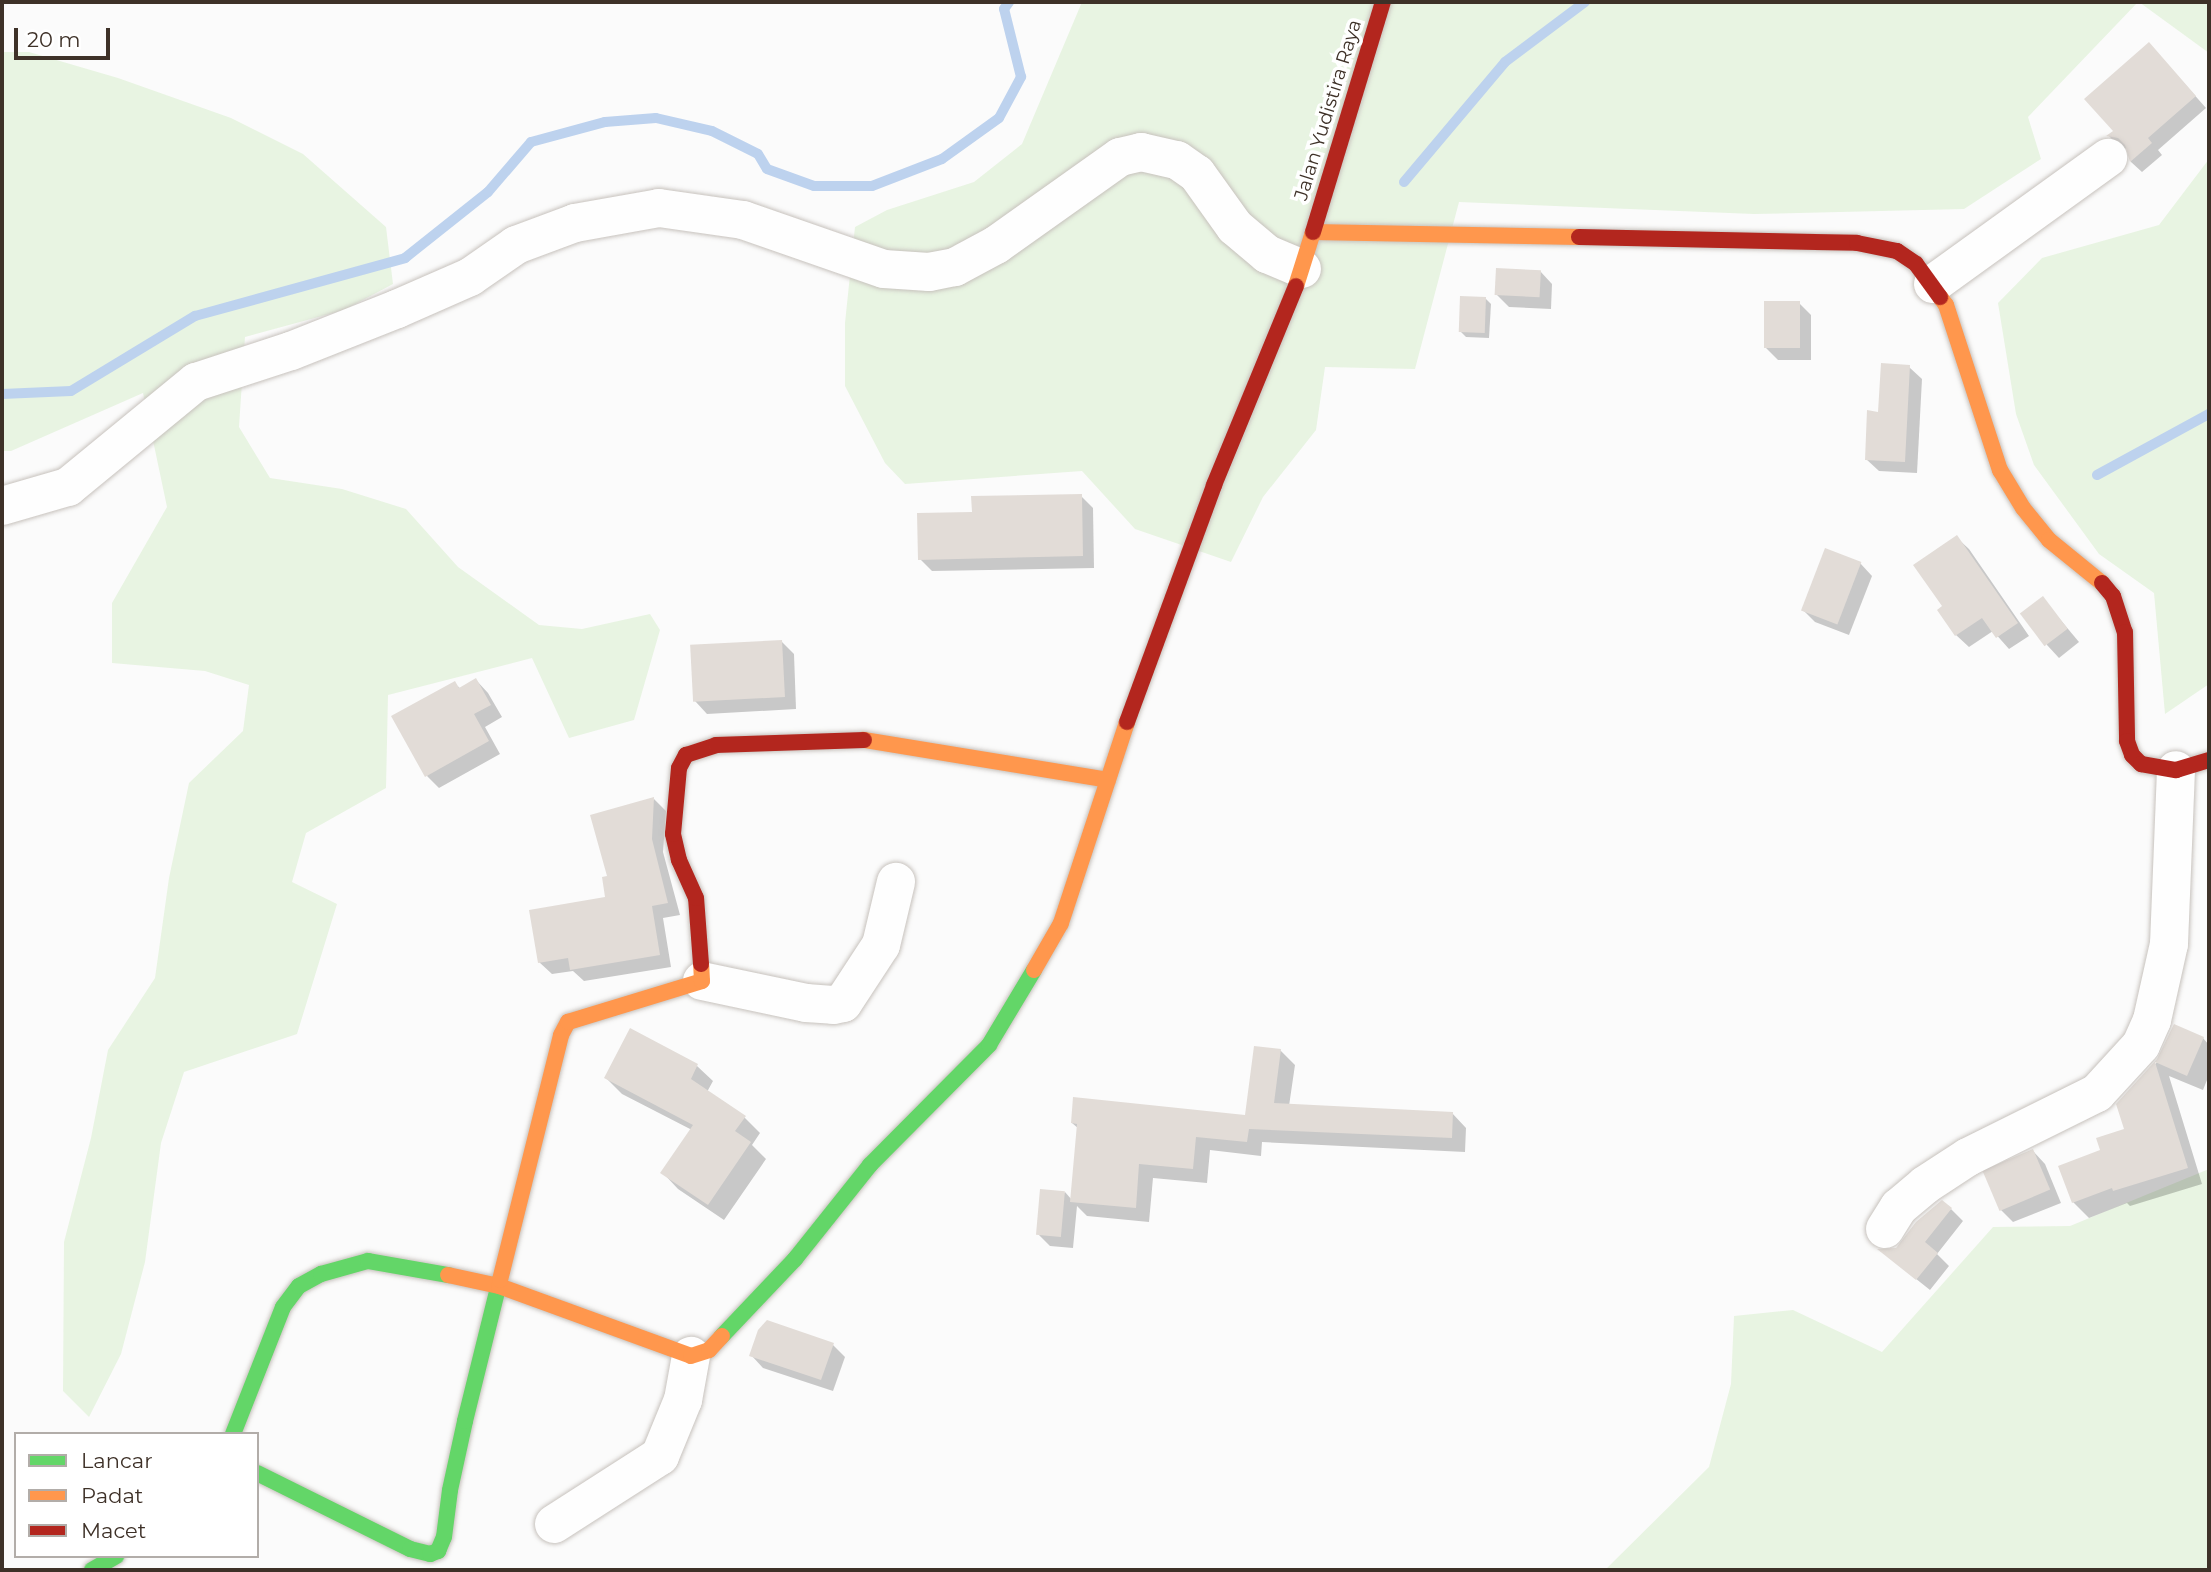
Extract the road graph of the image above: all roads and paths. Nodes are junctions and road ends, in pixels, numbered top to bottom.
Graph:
1 (1383, 2) edge
2 (2108, 158) dead end
3 (1313, 232) junction
4 (1302, 269) junction
5 (1933, 284) junction
6 (2, 506) edge
7 (2192, 765) edge
8 (1108, 780) junction
9 (896, 882) dead end
10 (702, 981) junction
11 (1885, 1229) dead end
12 (499, 1286) junction
13 (691, 1356) junction
14 (234, 1432) edge
15 (259, 1474) edge
16 (554, 1524) dead end
17 (113, 1558) edge
18 (92, 1570) edge

1 - 3 street, Jalan Yudistira Raya
2 - 5 street
3 - 4 street, Jalan Yudistira Raya
3 - 5 street
4 - 6 street
4 - 8 street, Jalan Yudistira Raya
5 - 7 street
7 - 11 street
8 - 10 street
8 - 13 street, Jalan Yudistira Raya
9 - 10 street
10 - 12 street
12 - 13 street
12 - 14 street
12 - 15 street
13 - 16 street
17 - 18 street

